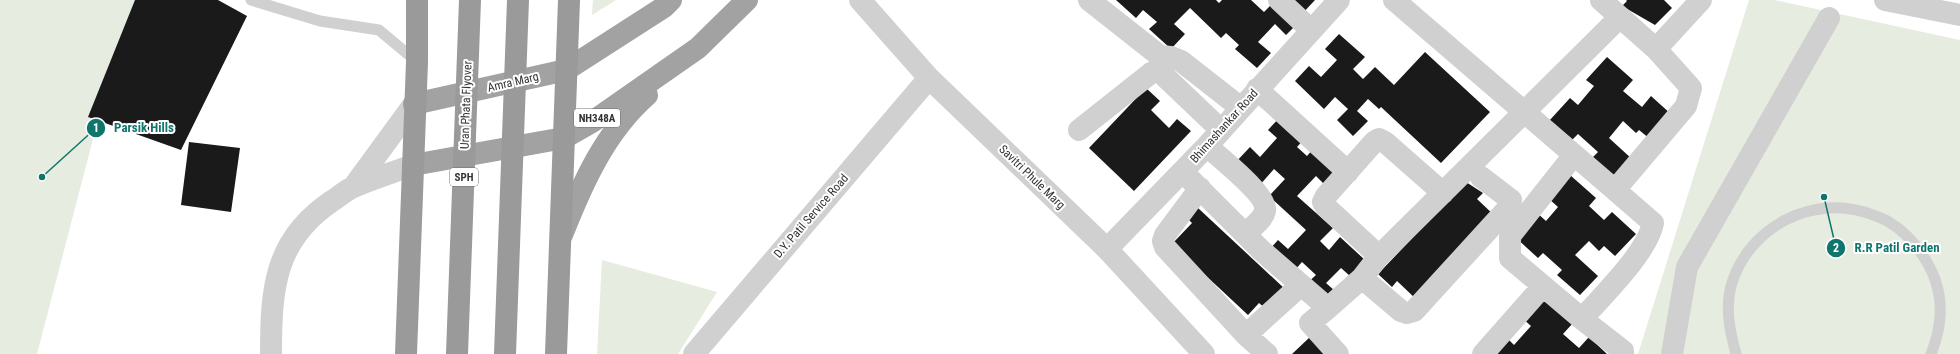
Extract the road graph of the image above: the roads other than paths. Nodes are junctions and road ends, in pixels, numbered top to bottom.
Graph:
1 (251, 0) edge
2 (417, 0) edge
3 (470, 0) edge
4 (518, 0) edge
5 (569, 0) edge
6 (671, 0) edge
7 (747, 0) edge
8 (860, 0) edge
9 (1089, 0) edge
10 (1279, 0) edge
11 (1339, 0) edge
12 (1394, 0) edge
13 (1601, 0) edge
14 (1701, 0) edge
15 (1885, 0) edge
16 (1960, 15) edge
17 (1620, 17) junction
18 (1829, 18) dead end
19 (1311, 30) junction
20 (698, 48) junction
21 (1656, 49) junction
22 (417, 62) junction
23 (566, 70) junction
24 (929, 78) junction
25 (1257, 89) junction
26 (414, 104) junction
27 (1241, 108) junction
28 (1522, 112) junction
29 (1079, 130) dead end
30 (564, 138) junction
31 (1214, 138) junction
32 (1574, 155) junction
33 (413, 165) junction
34 (1183, 172) junction
35 (1348, 172) junction
36 (1481, 177) dead end
37 (354, 186) junction
38 (1200, 188) junction
39 (1615, 190) junction
40 (1443, 193) junction
41 (1245, 234) junction
42 (561, 238) junction
43 (1107, 249) junction
44 (1379, 256) junction
45 (1362, 278) junction
46 (1302, 285) junction
47 (1543, 286) junction
48 (1328, 308) junction
49 (1582, 319) junction
50 (1246, 335) junction
51 (271, 354) edge
52 (406, 354) edge
53 (457, 354) edge
54 (505, 354) edge
55 (556, 354) edge
56 (694, 354) edge
57 (1204, 354) edge
58 (1267, 354) edge
59 (1338, 354) edge
60 (1483, 354) edge
61 (1623, 354) edge
62 (1672, 354) edge
63 (1736, 354) edge
64 (1931, 354) edge

1 - 22 lane
2 - 22 highway
3 - 53 highway, Uran Phata Flyover / SPH, bridge
4 - 54 highway, bridge
5 - 23 highway
6 - 23 highway, Amra Marg
7 - 20 highway, NH348A
8 - 24 street, Savitri Phule Marg
9 - 27 street
10 - 19 street
11 - 19 street, Bhimashankar Road
12 - 28 street
13 - 17 street
14 - 21 street
15 - 16 street
17 - 21 street
17 - 28 street
18 - 62 street
19 - 25 street, Bhimashankar Road
20 - 30 highway, NH348A
20 - 42 highway
21 - 39 street
22 - 26 highway
23 - 26 highway, Amra Marg
23 - 30 highway
24 - 43 street, Savitri Phule Marg
24 - 56 street, D.Y. Patil Service Road
25 - 27 street, Bhimashankar Road
25 - 35 street
26 - 33 highway
26 - 37 street
27 - 31 street, Bhimashankar Road
28 - 32 street
28 - 40 street
29 - 31 street
30 - 33 highway, NH348A
30 - 42 highway
31 - 34 street, Bhimashankar Road
31 - 41 street
32 - 39 street
32 - 47 street
33 - 37 street
33 - 52 highway
34 - 38 street
34 - 43 street, Bhimashankar Road
35 - 40 street
35 - 44 street
36 - 45 street
37 - 51 street
38 - 41 street
38 - 50 street
39 - 49 street
40 - 44 street
41 - 46 street
42 - 55 highway
43 - 57 street, Savitri Phule Marg
44 - 45 street
45 - 48 street
46 - 48 street
46 - 50 street
47 - 49 street
47 - 60 street
48 - 59 street
49 - 61 street
50 - 58 street
63 - 64 lane

